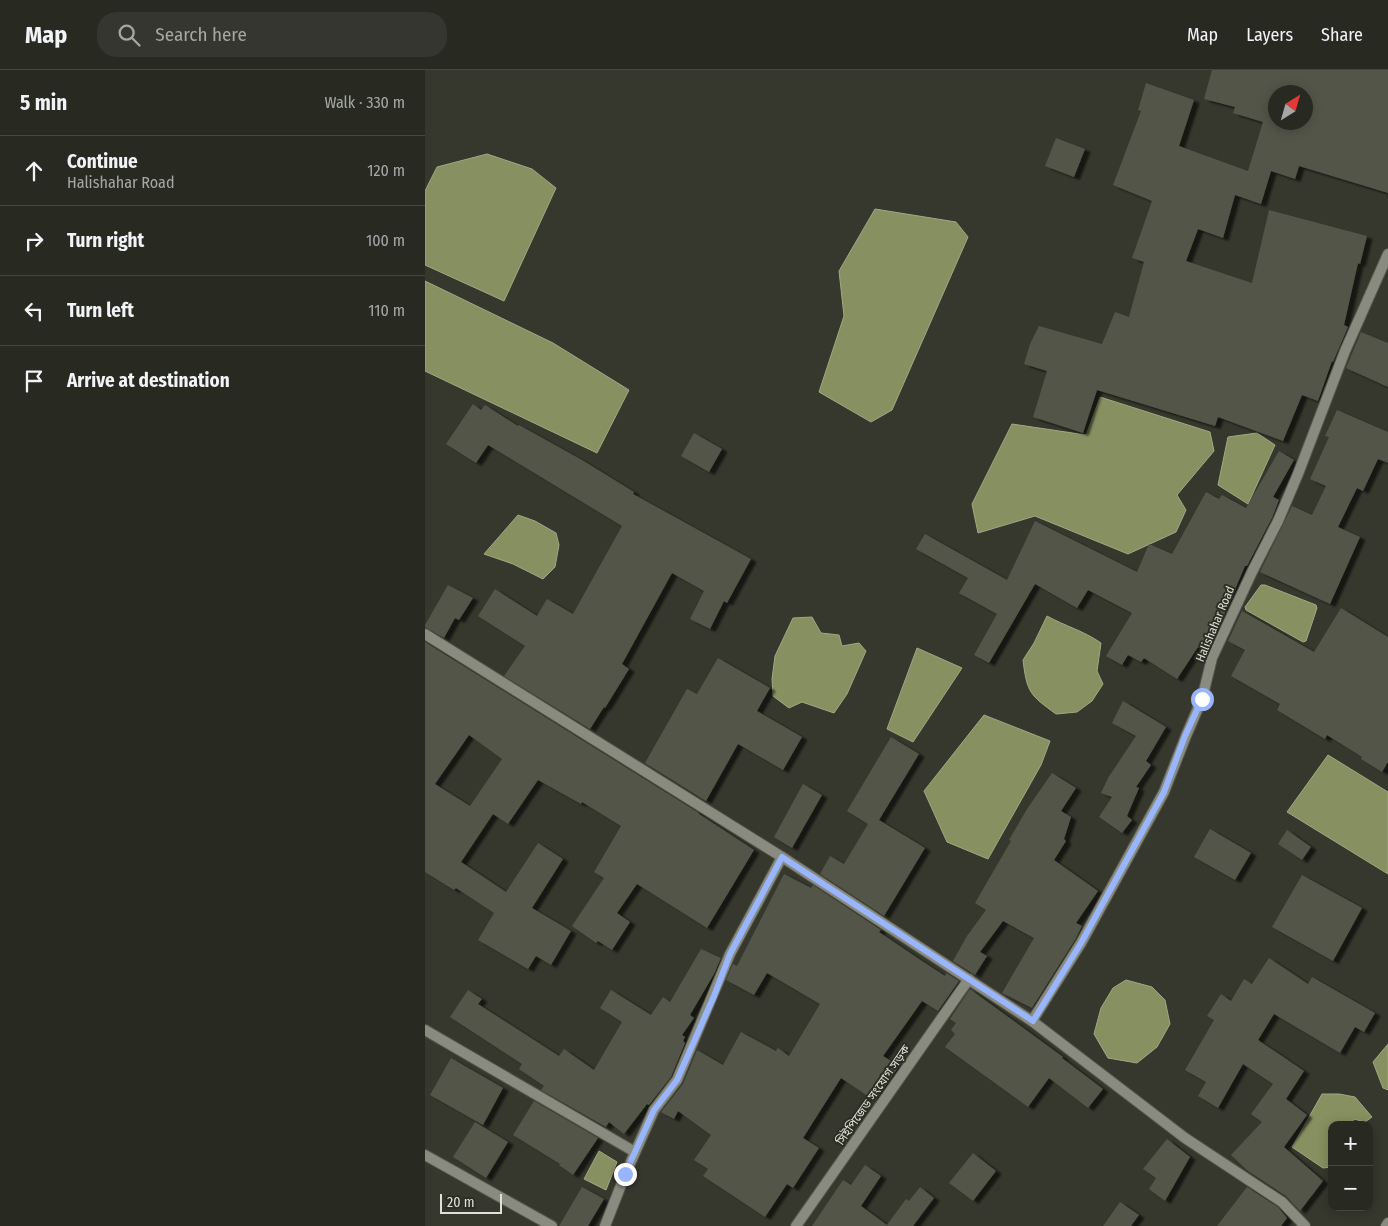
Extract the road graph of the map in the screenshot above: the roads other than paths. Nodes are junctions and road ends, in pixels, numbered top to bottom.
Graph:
1 (1388, 254) edge
2 (425, 634) edge
3 (782, 857) junction
4 (969, 979) junction
5 (1033, 1021) junction
6 (425, 1030) edge
7 (635, 1152) junction
8 (425, 1156) edge
9 (553, 1226) edge
10 (605, 1226) edge
11 (797, 1226) edge
12 (1305, 1226) edge

1 - 5 street, Halishahar Road
2 - 3 street
3 - 4 street
3 - 7 street
4 - 5 street
4 - 11 street, সিইপিজেড সংযোগ সড়ক
5 - 12 street
6 - 7 street
7 - 10 street
8 - 9 street

